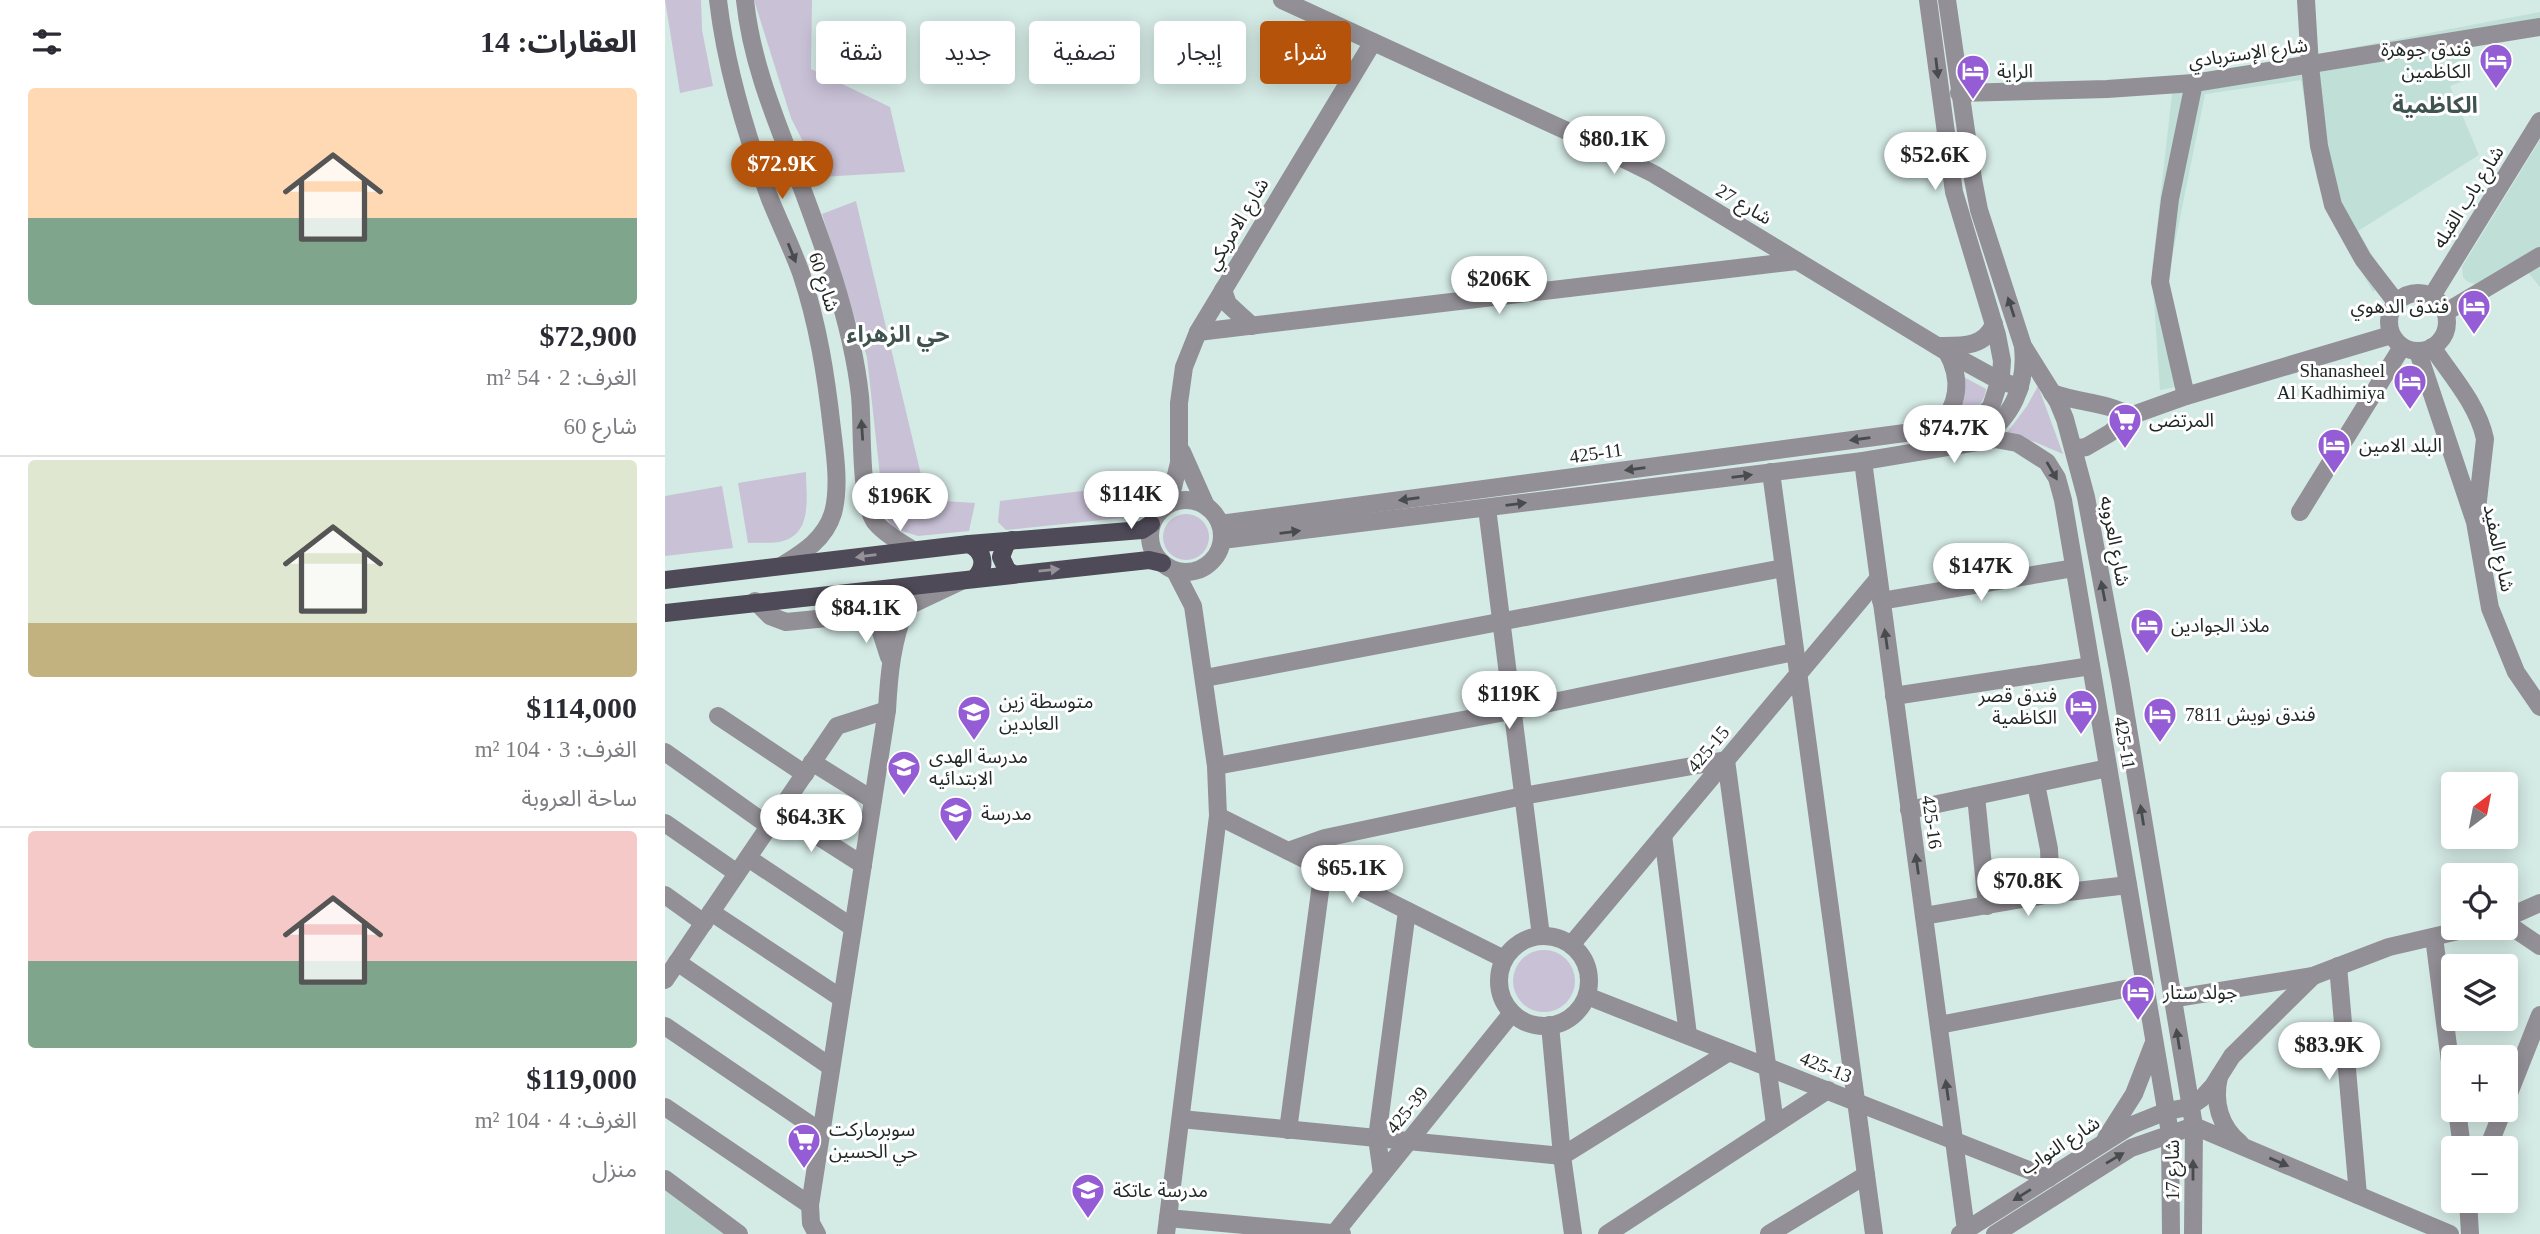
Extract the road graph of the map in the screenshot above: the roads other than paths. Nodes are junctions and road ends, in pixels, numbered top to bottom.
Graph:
1 (717, 0) edge
2 (745, 0) edge
3 (1282, 0) edge
4 (1928, 0) edge
5 (1947, 0) edge
6 (2306, 0) edge
7 (2540, 27) edge
8 (1373, 42) junction
9 (2310, 66) junction
10 (2194, 83) junction
11 (1959, 93) junction
12 (2540, 121) edge
13 (793, 166) junction
14 (760, 169) junction
15 (810, 212) junction
16 (780, 222) junction
17 (2540, 256) edge
18 (1797, 261) junction
19 (1223, 290) junction
20 (2432, 296) junction
21 (2396, 302) junction
22 (2446, 312) junction
23 (1252, 326) junction
24 (1995, 329) junction
25 (1198, 332) junction
26 (2021, 340) junction
27 (2411, 345) junction
28 (1942, 349) junction
29 (2002, 361) junction
30 (2000, 381) junction
31 (2020, 387) junction
32 (2052, 393) junction
33 (2186, 396) junction
34 (2130, 416) junction
35 (1937, 429) junction
36 (1976, 441) junction
37 (1179, 442) junction
38 (2074, 449) junction
39 (1863, 461) junction
40 (1771, 472) junction
41 (1169, 503) junction
42 (1206, 506) junction
43 (1487, 508) junction
44 (2300, 512) dead end
45 (2475, 522) junction
46 (1151, 524) junction
47 (1221, 532) junction
48 (1012, 540) junction
49 (968, 544) junction
50 (913, 550) junction
51 (1216, 557) junction
52 (783, 565) junction
53 (1168, 567) junction
54 (1783, 568) junction
55 (2074, 568) junction
56 (751, 569) junction
57 (723, 573) junction
58 (1013, 574) junction
59 (969, 579) junction
60 (1878, 579) junction
61 (665, 580) edge
62 (755, 601) junction
63 (1881, 601) junction
64 (730, 604) junction
65 (1193, 606) junction
66 (906, 607) junction
67 (665, 612) edge
68 (869, 614) junction
69 (1500, 623) junction
70 (1794, 652) junction
71 (890, 664) junction
72 (2091, 666) junction
73 (1797, 675) junction
74 (1205, 678) junction
75 (1894, 696) junction
76 (2540, 707) edge
77 (887, 710) junction
78 (1511, 711) junction
79 (718, 716) dead end
80 (665, 752) edge
81 (1726, 760) junction
82 (1216, 766) junction
83 (808, 768) junction
84 (2108, 768) junction
85 (2036, 784) junction
86 (1523, 796) junction
87 (1976, 796) junction
88 (873, 800) junction
89 (1909, 810) junction
90 (1218, 816) junction
91 (774, 819) junction
92 (665, 823) edge
93 (1664, 835) junction
94 (1288, 851) junction
95 (748, 858) junction
96 (863, 865) junction
97 (1323, 869) junction
98 (737, 873) junction
99 (2128, 885) junction
100 (2051, 894) junction
101 (665, 895) edge
102 (2540, 903) edge
103 (1987, 906) junction
104 (1406, 911) junction
105 (2518, 913) edge
106 (1924, 916) junction
107 (707, 917) junction
108 (852, 927) junction
109 (2518, 931) edge
110 (2441, 935) edge
111 (1541, 936) junction
112 (2434, 937) junction
113 (1571, 945) junction
114 (2540, 946) edge
115 (1504, 959) junction
116 (2337, 966) junction
117 (669, 971) edge
118 (2313, 976) junction
119 (2145, 985) junction
120 (1587, 996) junction
121 (841, 998) junction
122 (2176, 998) dead end
123 (1512, 1013) junction
124 (2540, 1015) edge
125 (665, 1026) edge
126 (1550, 1026) junction
127 (1939, 1026) junction
128 (1688, 1035) junction
129 (2154, 1041) junction
130 (2448, 1045) edge
131 (1730, 1052) junction
132 (831, 1066) junction
133 (1767, 1066) junction
134 (2518, 1071) edge
135 (2219, 1077) junction
136 (1828, 1090) junction
137 (1856, 1102) junction
138 (665, 1107) edge
139 (2189, 1107) junction
140 (2167, 1111) junction
141 (1181, 1119) junction
142 (1775, 1124) junction
143 (2194, 1126) junction
144 (1288, 1130) junction
145 (821, 1132) junction
146 (2170, 1133) junction
147 (1377, 1138) junction
148 (1409, 1140) junction
149 (1954, 1140) junction
150 (2103, 1141) junction
151 (2247, 1148) junction
152 (1562, 1156) junction
153 (1383, 1174) junction
154 (1866, 1175) junction
155 (2049, 1178) junction
156 (665, 1179) edge
157 (2358, 1195) junction
158 (810, 1205) junction
159 (2469, 1213) edge
160 (1168, 1226) edge
161 (810, 1230) edge
162 (1963, 1232) edge
163 (739, 1234) edge
164 (1334, 1234) edge
165 (1342, 1234) edge
166 (1573, 1234) edge
167 (1607, 1234) edge
168 (1769, 1234) edge
169 (1874, 1234) edge
170 (1995, 1234) edge
171 (2171, 1234) edge
172 (2193, 1234) edge
173 (2450, 1234) edge
174 (2470, 1234) edge

1 - 14 street, شارع 60
2 - 13 street, شارع 60
3 - 8 street, شارع 27
4 -> 24 street
5 - 11 street, شارع العروبه
6 - 9 street
7 - 9 street, شارع الإستربادي
8 - 18 street, شارع 27
8 - 19 street, شارع الامريكي
9 - 10 street, شارع الإستربادي
9 - 21 street
10 - 11 street, شارع الإستربادي
10 - 33 street
26 -> 11 street, شارع العروبه
12 - 20 street, شارع باب القبله
13 - 14 street
13 - 15 street, شارع 60
14 - 16 street, شارع 60
15 - 16 street
50 -> 15 street, شارع 60
16 -> 52 street, شارع 60
17 - 22 street
18 - 23 street
18 - 28 street, شارع 27
19 - 23 street
19 - 25 street, شارع الامريكي
20 - 21 street
20 - 22 street
21 - 27 street
22 - 27 street
23 - 25 street
24 - 26 street
24 - 28 street
24 - 29 street
25 - 37 street, شارع الامريكي
26 - 29 street
26 - 31 street, 425-11
26 - 32 street, شارع العروبه
27 - 33 street
27 - 44 street
27 - 45 street, شارع المفيد
27 - 45 street
28 - 30 street, شارع 27
28 - 35 street
29 - 30 street
30 - 31 street, شارع 27
30 - 35 street, 425-11
31 - 36 street, 425-11
32 - 34 street
32 - 38 street, شارع العروبه
33 - 34 street
34 - 38 street
35 -> 47 street, 425-11
36 - 39 street, 425-11
36 -> 55 street, 425-11
37 - 41 street, شارع الامريكي
37 - 42 street, شارع الامريكي
139 -> 38 street, شارع العروبه
39 - 40 street, 425-11
39 - 60 street, 425-16
43 -> 40 street, 425-11
40 - 54 street
41 - 42 street
41 - 46 street
42 - 47 street
47 -> 43 street, 425-11
43 - 69 street
45 - 76 street, شارع المفيد
46 - 48 main road
46 - 53 street
47 - 51 street
48 - 49 main road
48 - 58 main road
49 - 50 main road
49 - 59 main road
50 -> 52 main road
51 - 53 street
51 - 65 street
52 - 56 main road
58 -> 53 main road
53 - 65 street
54 - 69 street
54 - 70 street
55 - 63 street
55 - 72 street, 425-11
56 - 57 main road
56 - 62 main road
57 - 61 main road
57 - 64 main road
58 - 59 main road
59 - 62 main road
59 - 66 street
60 - 63 street, 425-16
60 - 73 street, 425-15
62 - 64 main road
62 - 68 street
75 -> 63 street, 425-16
64 - 67 main road
65 - 74 street
66 - 68 street
66 - 71 street
68 - 71 street
69 - 74 street
69 - 78 street
70 - 73 street
70 - 78 street
71 - 77 street
72 - 75 street
72 - 84 street, 425-11
73 - 81 street, 425-15
73 - 137 street
74 - 82 street
75 - 89 street, 425-16
77 - 83 street
77 - 88 street
78 - 82 street
78 - 86 street
79 - 83 street
80 - 91 street
81 - 86 street
81 - 93 street, 425-15
81 - 133 street
82 - 90 street
83 - 88 street
83 - 91 street
84 - 85 street
84 - 99 street, 425-11
85 - 87 street
85 - 100 street
86 - 94 street
86 - 111 street
87 - 89 street
87 - 103 street
88 - 96 street
106 -> 89 street, 425-16
90 - 94 street
90 - 141 street
91 - 95 street
91 - 96 street
92 - 98 street
93 - 113 street, 425-15
93 - 128 street
94 - 97 street
95 - 98 street
95 - 108 street
96 - 108 street
97 - 104 street
97 - 144 street
98 - 107 street
99 - 100 street
99 - 119 street, 425-11
100 - 103 street
101 - 107 street
102 - 105 street
103 - 106 street
104 - 115 street
104 - 147 street
106 - 127 street, 425-16
107 - 117 street
107 - 121 street
108 - 121 street
109 - 114 street
110 - 112 street
111 - 113 street
111 - 115 street
112 - 116 street
112 - 130 street
113 - 120 street
115 - 123 street
116 - 118 street
116 - 157 street
117 - 132 street
118 - 122 street
118 - 135 street
119 - 127 street
119 - 129 street, 425-11
120 - 126 street
120 - 128 street, 425-13
121 - 132 street
123 - 126 street
123 - 148 street, 425-39
124 - 134 street
125 - 145 street
126 - 152 street
149 -> 127 street, 425-16
128 - 131 street, 425-13
129 - 140 street, 425-11
129 - 150 street
131 - 133 street, 425-13
131 - 152 street
132 - 145 street
133 - 136 street, 425-13
133 - 142 street
135 - 139 street
135 - 151 street
136 - 137 street, 425-13
136 - 142 street
137 - 149 street, 425-13
137 - 154 street
138 - 158 street
139 - 140 street, شارع النواب
139 - 143 street, شارع 17
140 - 146 street, شارع 17
140 - 150 street, شارع النواب
141 - 144 street
141 - 160 street
142 - 167 street
143 - 146 street, شارع النواب
143 - 151 street
172 -> 143 street, شارع 17
144 - 147 street
145 - 158 street
170 -> 146 street, شارع النواب
146 - 171 street, شارع 17
147 - 148 street
147 - 153 street
148 - 152 street
148 - 153 street, 425-39
149 - 155 street, 425-13
149 - 162 street, 425-16
150 - 155 street, شارع النواب
151 -> 157 street
152 - 166 street
153 - 164 street, 425-39
154 - 168 street
154 - 169 street
155 -> 162 street, شارع النواب
156 - 163 street
157 - 173 street
158 - 161 street
159 - 174 street
160 - 164 street
164 - 165 street

